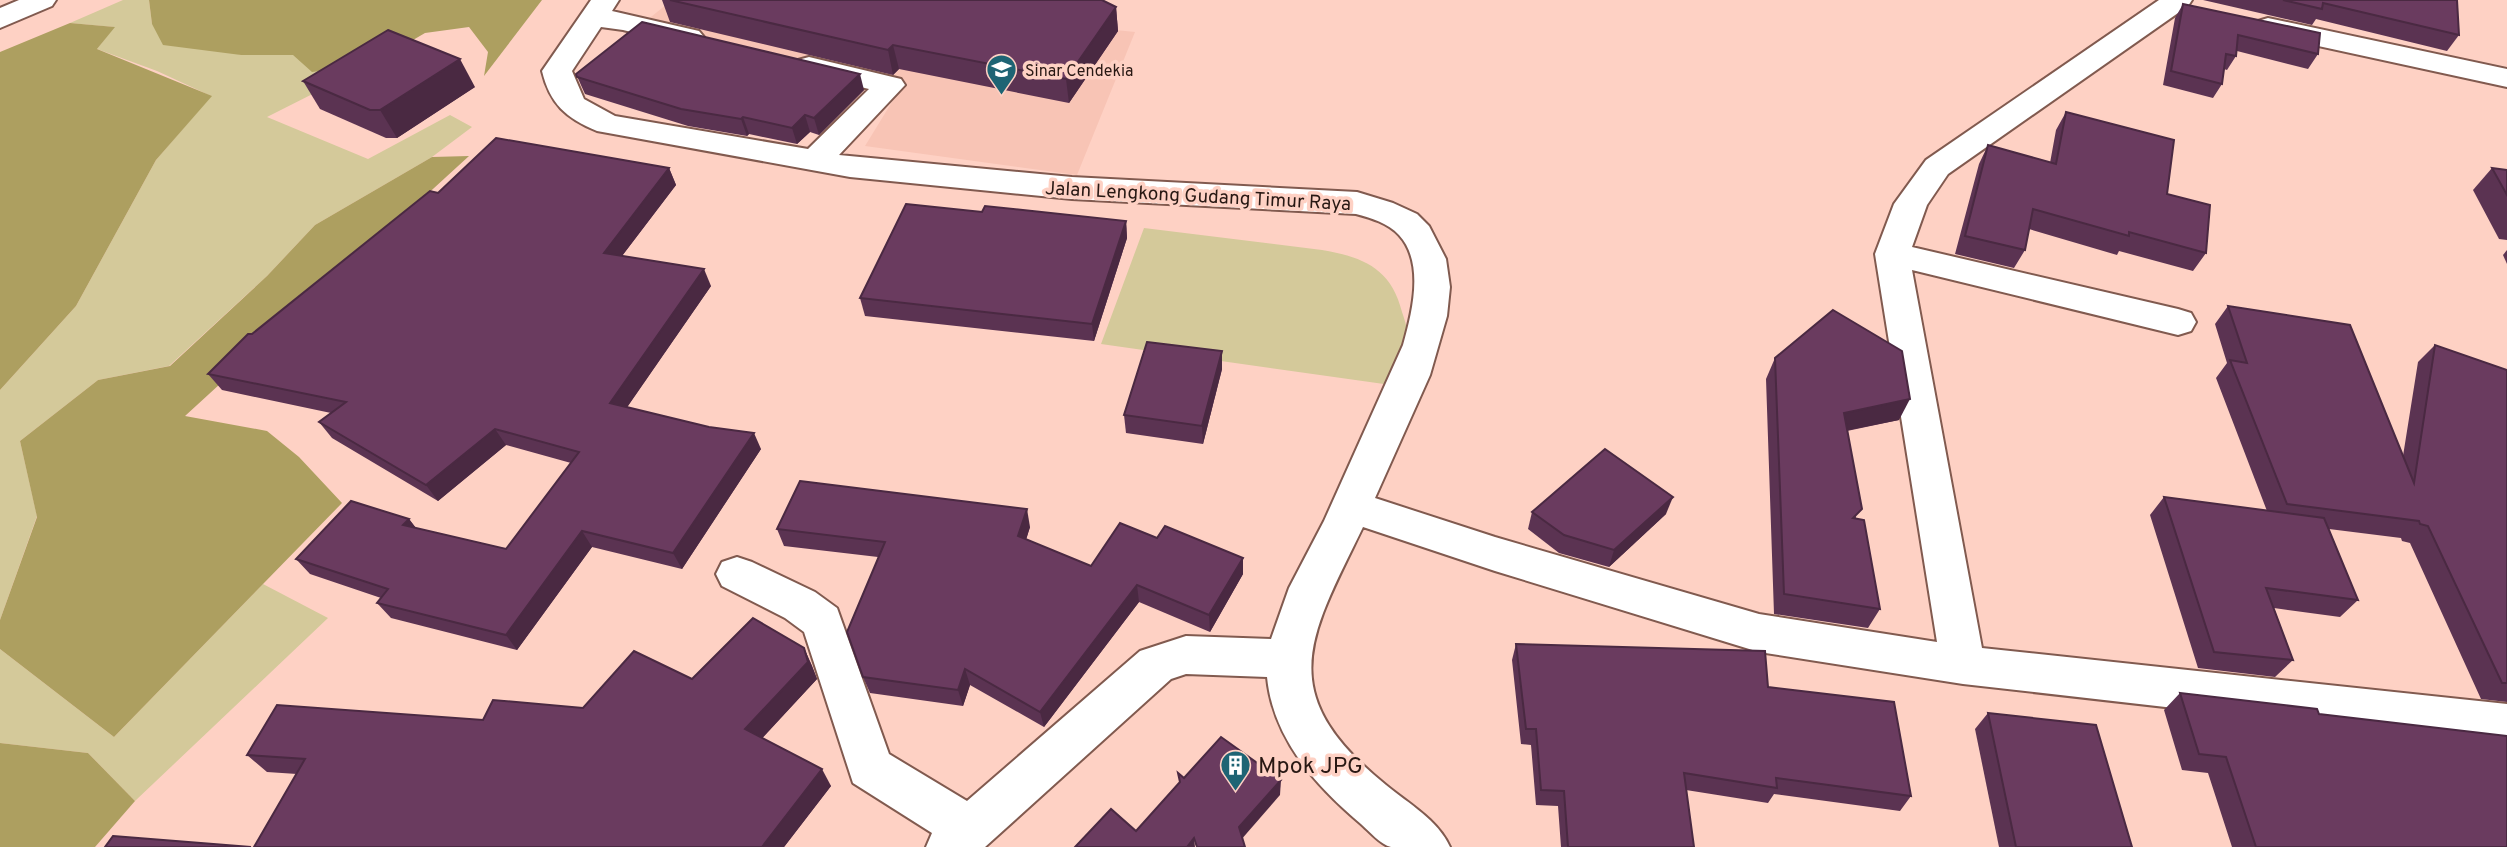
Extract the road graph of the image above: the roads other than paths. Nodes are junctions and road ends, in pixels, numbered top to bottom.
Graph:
1 (42, 0) edge
2 (2181, 6) edge
3 (599, 9) edge
4 (0, 19) edge
5 (2237, 20) edge
6 (716, 43) edge
7 (783, 59) edge
8 (2507, 78) edge
9 (815, 161) junction
10 (1892, 254) junction
11 (2178, 322) dead end
12 (1352, 507) junction
13 (737, 574) dead end
14 (1289, 659) junction
15 (1963, 665) junction
16 (2507, 725) edge
17 (960, 838) edge
18 (1426, 847) edge

1 - 4 street
2 - 10 street
3 - 6 street
3 - 9 street, Jalan Lengkong Gudang Timur Raya
5 - 8 street
7 - 9 street
9 - 12 street, Jalan Lengkong Gudang Timur Raya
10 - 11 street
10 - 15 street
12 - 14 street, Jalan Lengkong Gudang Timur Raya
12 - 15 street
13 - 17 street
14 - 17 street
14 - 18 street, Jalan Lengkong Gudang Timur Raya
15 - 16 street

